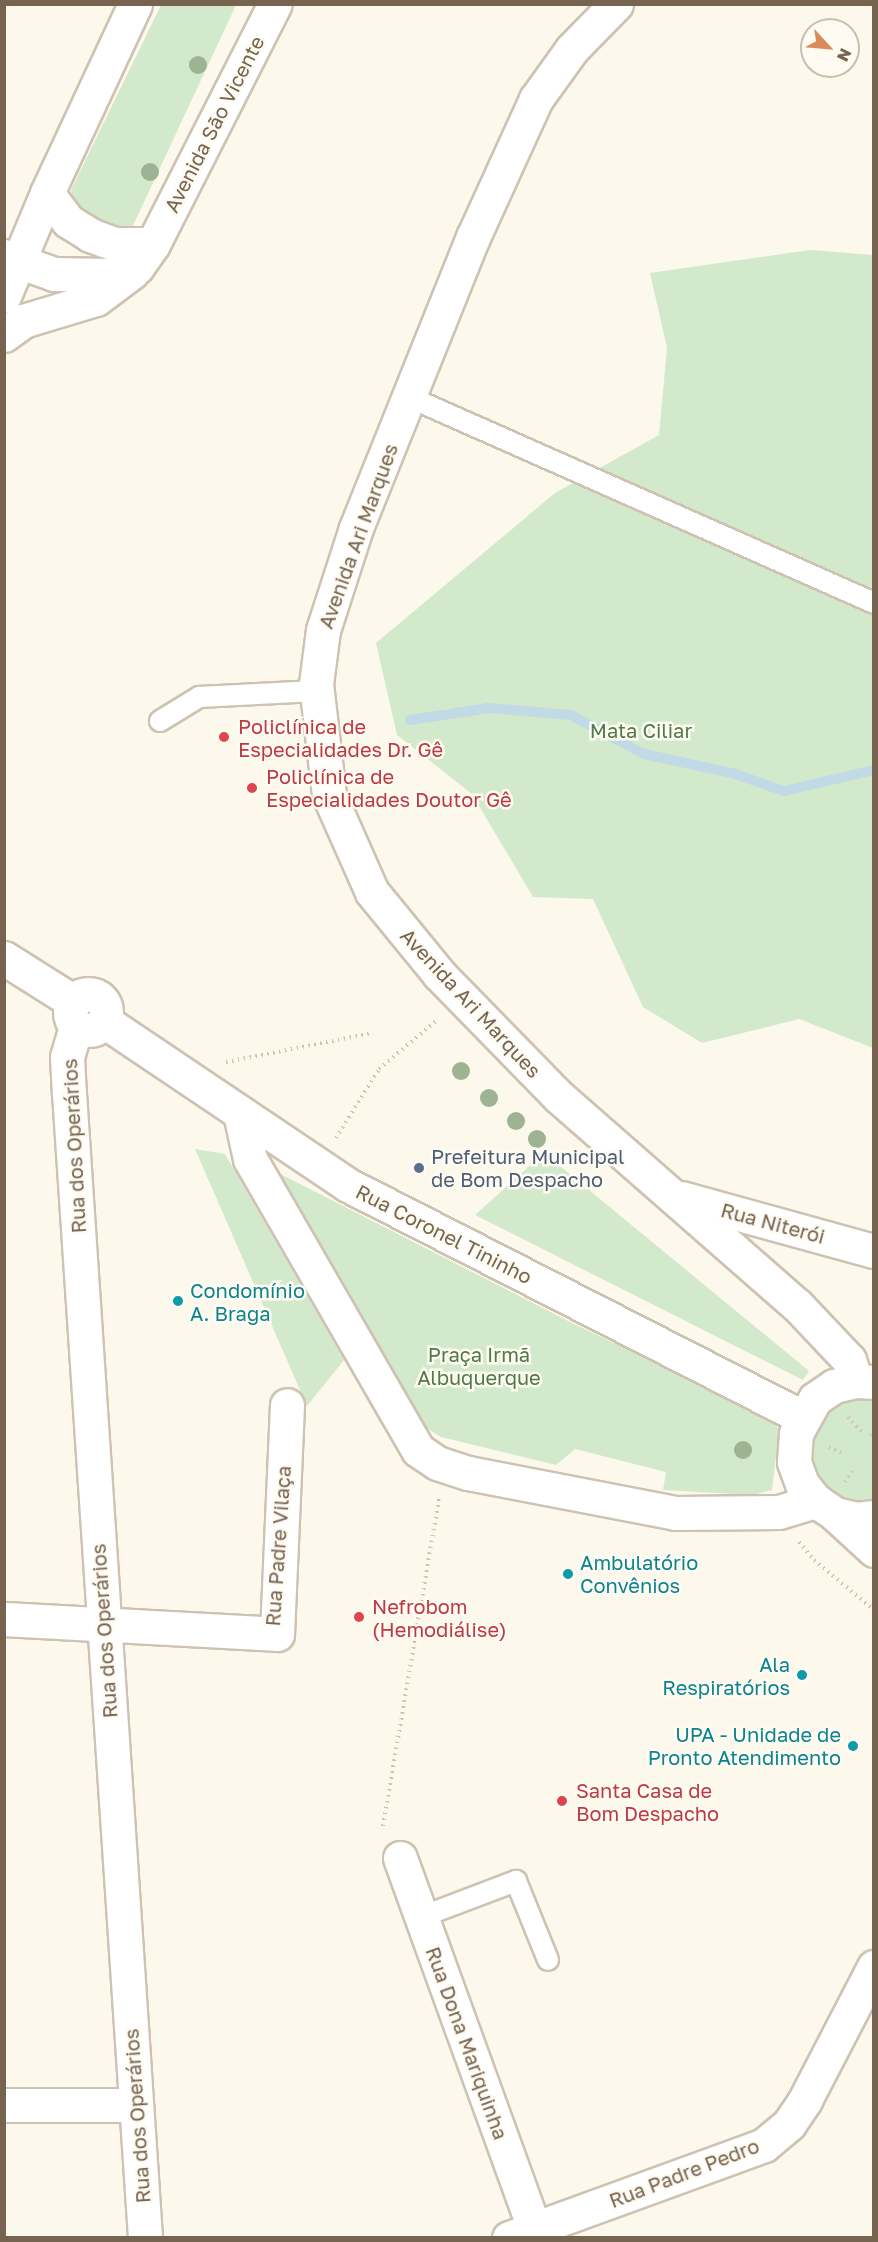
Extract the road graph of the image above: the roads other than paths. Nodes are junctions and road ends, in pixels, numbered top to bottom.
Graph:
1 (135, 4) edge
2 (275, 4) edge
3 (616, 4) edge
4 (46, 193) junction
5 (145, 256) junction
6 (11, 259) edge
7 (4, 296) edge
8 (4, 335) edge
9 (409, 397) junction
10 (873, 603) edge
11 (316, 691) junction
12 (160, 721) dead end
13 (4, 958) edge
14 (84, 1016) junction
15 (240, 1113) junction
16 (673, 1196) junction
17 (873, 1251) edge
18 (865, 1381) edge
19 (286, 1405) dead end
20 (801, 1418) junction
21 (825, 1507) junction
22 (873, 1517) edge
23 (873, 1550) edge
24 (4, 1619) edge
25 (104, 1624) junction
26 (400, 1858) dead end
27 (421, 1917) junction
28 (548, 1960) dead end
29 (873, 1967) edge
30 (4, 2105) edge
31 (136, 2105) junction
32 (521, 2233) edge
33 (145, 2238) edge

1 - 4 street
2 - 5 street, Avenida São Vicente
3 - 9 street, Avenida Ari Marques
4 - 5 street
4 - 6 street
5 - 6 street
5 - 8 street, Avenida São Vicente
6 - 7 street
9 - 10 lane
9 - 11 street, Avenida Ari Marques
11 - 12 lane
11 - 16 street, Avenida Ari Marques
13 - 14 street, Rua Coronel Tininho
14 - 15 street, Rua Coronel Tininho
14 - 25 street, Rua dos Operários
15 - 20 street, Rua Coronel Tininho
15 - 21 street
16 - 17 street, Rua Niterói
16 - 18 street, Avenida Ari Marques
18 - 20 street
19 - 25 street, Rua Padre Vilaça
20 - 21 street
21 - 22 street
21 - 23 street
24 - 25 street, Rua Padre Vilaça
25 - 31 street, Rua dos Operários
26 - 27 street, Rua Dona Mariquinha
27 - 28 lane
27 - 32 street, Rua Dona Mariquinha
29 - 32 street, Rua Padre Pedro
30 - 31 street
31 - 33 street, Rua dos Operários

